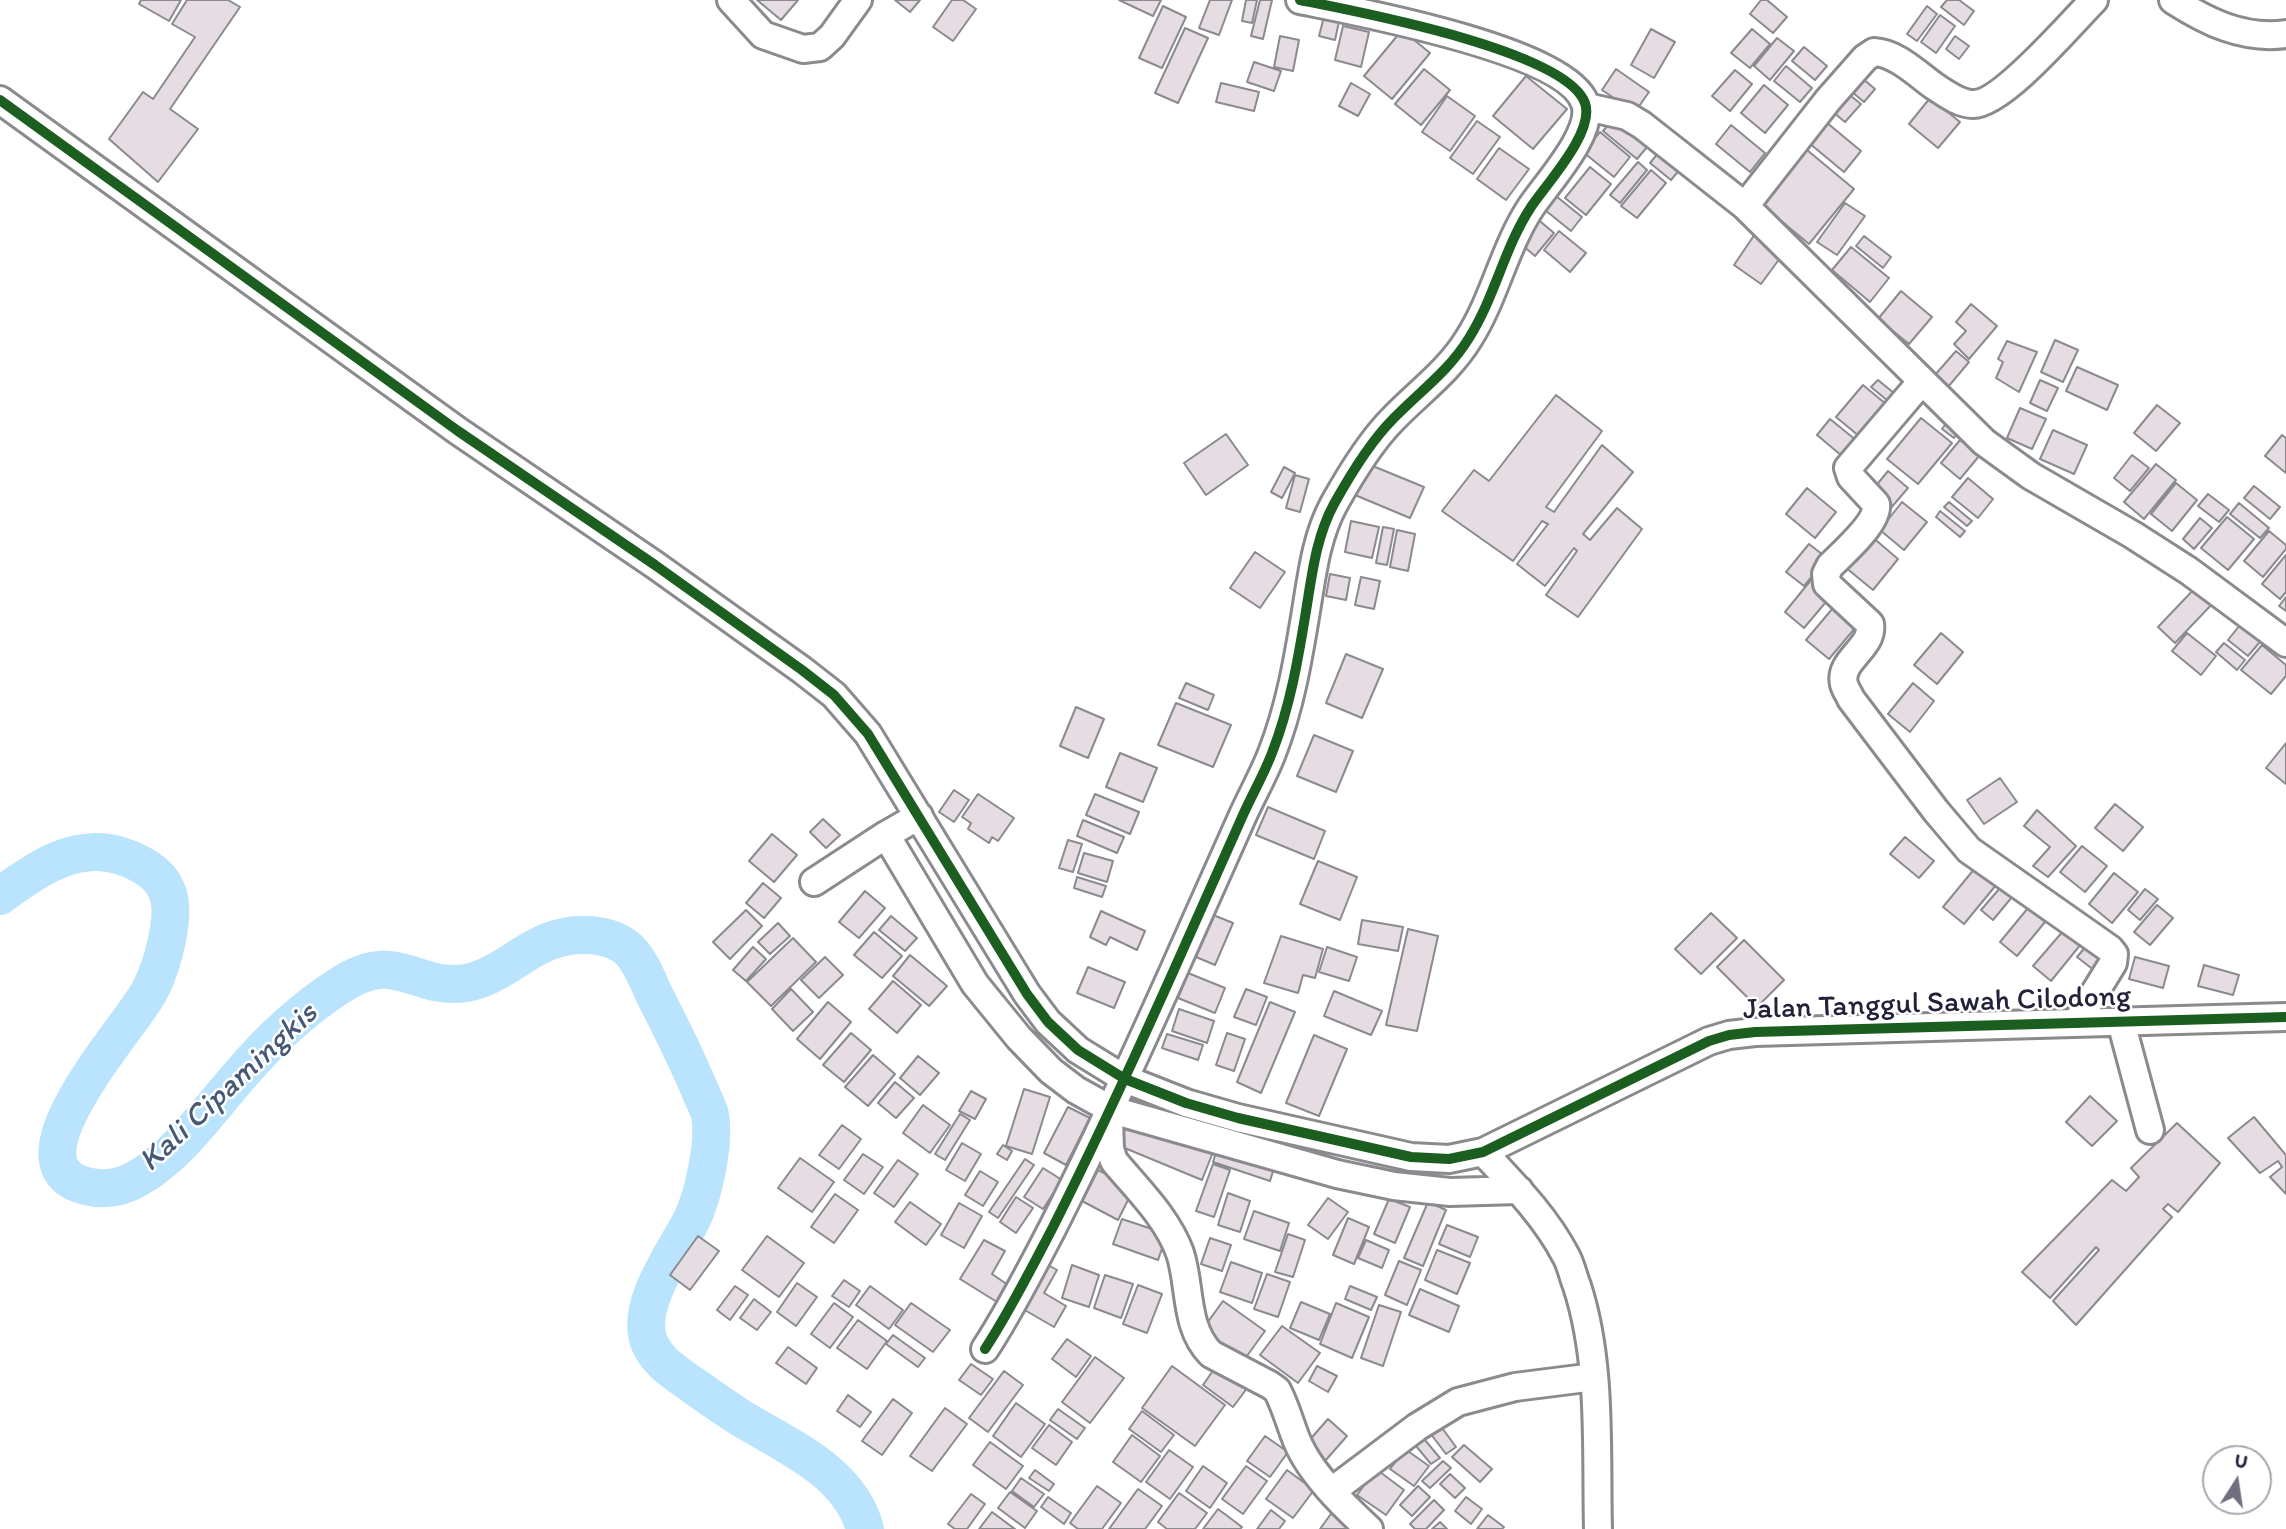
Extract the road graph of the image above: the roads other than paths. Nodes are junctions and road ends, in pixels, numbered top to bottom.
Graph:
1 (731, 0) edge
2 (858, 0) edge
3 (1300, 0) edge
4 (2094, 0) edge
5 (2173, 0) edge
6 (1377, 8) edge
7 (2286, 34) edge
8 (0, 100) edge
9 (1587, 107) junction
10 (1745, 206) junction
11 (1922, 381) junction
12 (2286, 643) edge
13 (919, 816) junction
14 (886, 835) junction
15 (814, 882) dead end
16 (1008, 963) junction
17 (975, 984) junction
18 (2286, 1017) edge
19 (2121, 1022) junction
20 (2076, 1023) junction
21 (1125, 1079) junction
22 (1110, 1113) junction
23 (1238, 1118) junction
24 (2150, 1130) dead end
25 (1226, 1142) junction
26 (1483, 1152) junction
27 (1519, 1190) junction
28 (985, 1349) dead end
29 (1594, 1377) junction
30 (1332, 1492) junction
31 (1369, 1529) edge
32 (1598, 1529) edge

1 - 2 street
3 - 6 street
4 - 10 street
5 - 7 street
6 - 9 street
8 - 13 street, Jalan Tanggul Sawah Cilodong
9 - 10 street
9 - 21 street
10 - 11 street
11 - 12 street
11 - 20 street
13 - 14 street
13 - 16 street, Jalan Tanggul Sawah Cilodong
14 - 15 street
14 - 17 street
16 - 17 street
16 - 21 street, Jalan Tanggul Sawah Cilodong
17 - 22 street
18 - 19 street, Jalan Tanggul Sawah Cilodong
19 - 20 street, Jalan Tanggul Sawah Cilodong
19 - 24 street
20 - 26 street, Jalan Tanggul Sawah Cilodong
21 - 22 street
21 - 23 street, Jalan Tanggul Sawah Cilodong
22 - 25 street
22 - 28 street
22 - 30 street
23 - 25 street
23 - 26 street, Jalan Tanggul Sawah Cilodong
25 - 27 street
26 - 27 street
27 - 29 street
29 - 30 street
29 - 32 street
30 - 31 street

